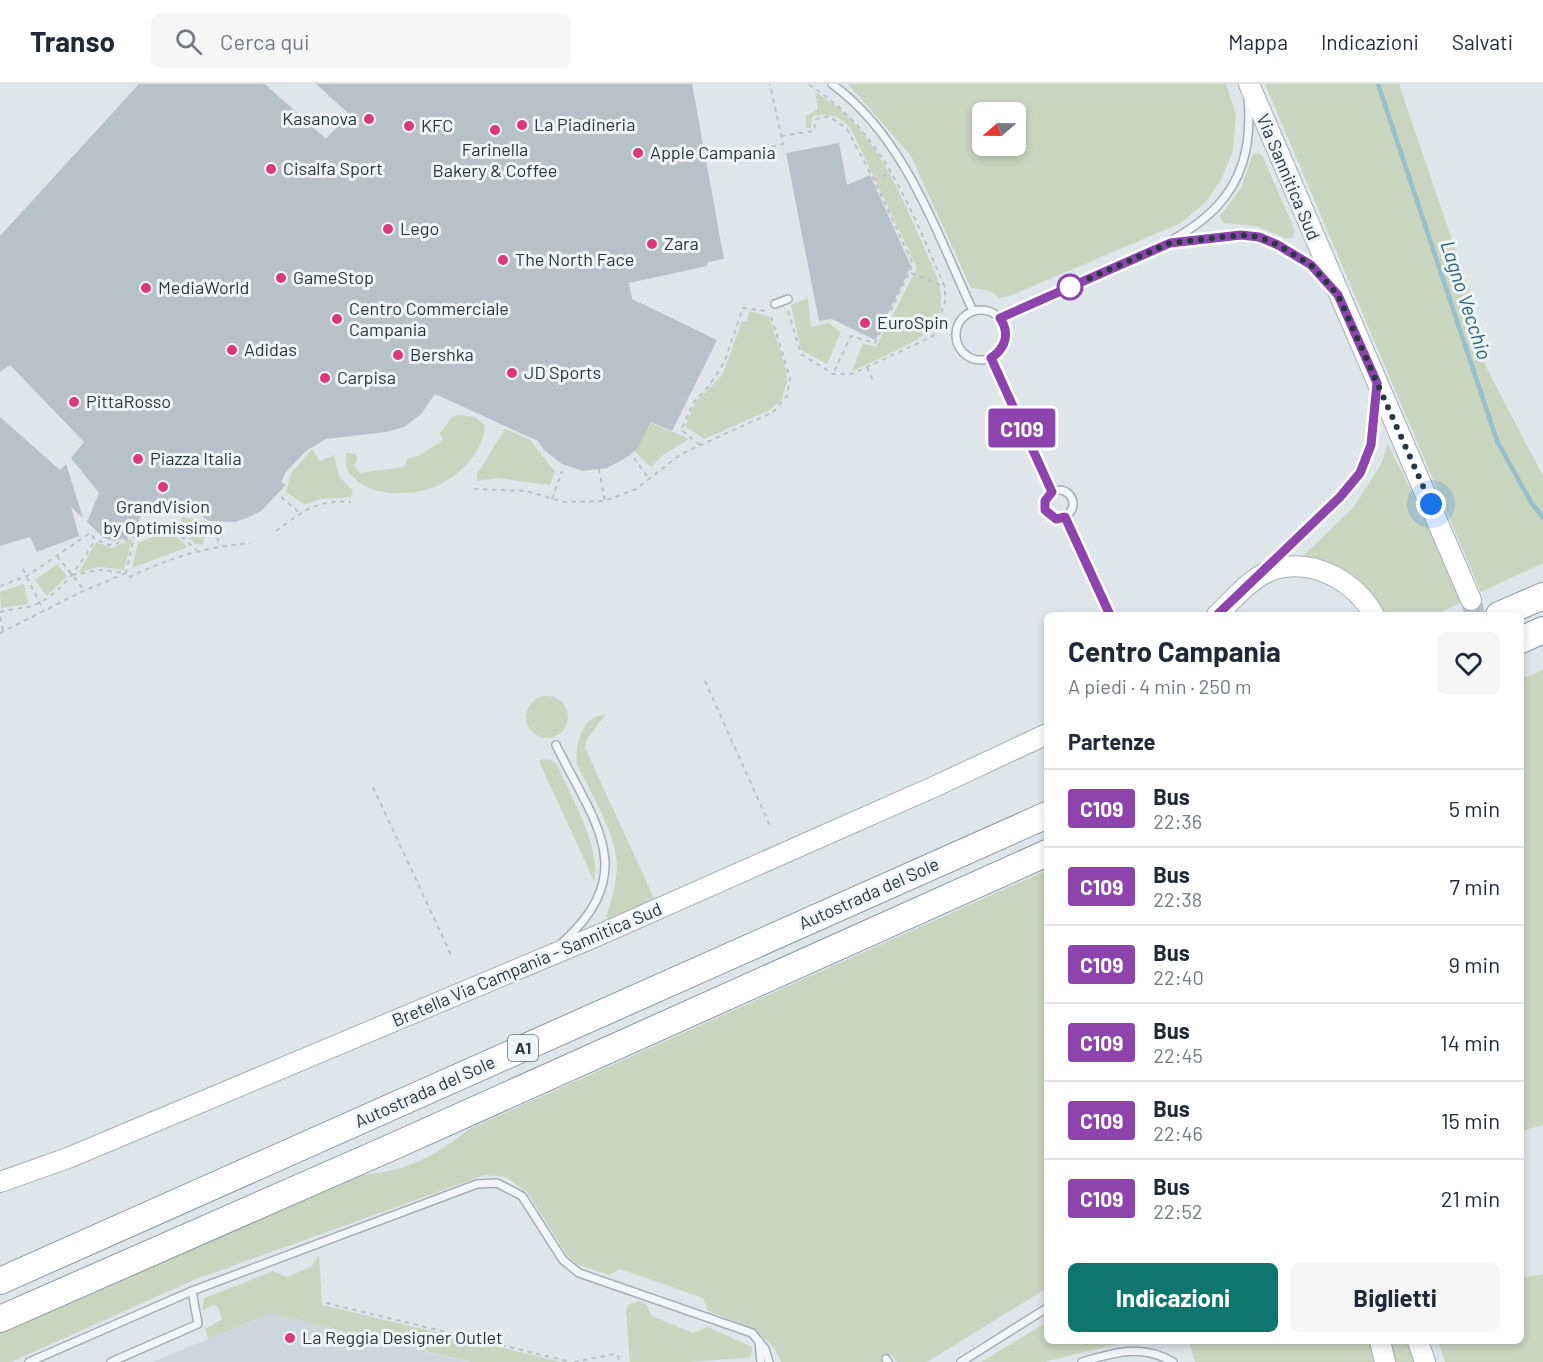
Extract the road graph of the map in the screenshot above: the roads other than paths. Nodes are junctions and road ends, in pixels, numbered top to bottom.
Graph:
1 (832, 84) edge
2 (1248, 84) edge
3 (1170, 243) junction
4 (1338, 295) junction
5 (786, 299) road end
6 (775, 303) dead end
7 (973, 311) junction
8 (1000, 318) junction
9 (991, 358) junction
10 (1377, 383) junction
11 (1052, 492) junction
12 (1065, 517) junction
13 (1253, 581) junction
14 (1543, 596) edge
15 (1471, 600) tunnel mouth
16 (1109, 612) edge
17 (1220, 612) edge
18 (1372, 612) edge
19 (1506, 612) edge
20 (1543, 630) edge
21 (1524, 639) edge
22 (1044, 735) edge
23 (556, 745) dead end
24 (1044, 816) edge
25 (1044, 854) edge
26 (537, 959) junction
27 (0, 1182) edge
28 (0, 1281) edge
29 (192, 1291) junction
30 (1044, 1310) edge
31 (0, 1319) edge
32 (759, 1341) junction
33 (1381, 1344) edge
34 (1419, 1344) edge
35 (1171, 1361) edge
36 (29, 1362) edge
37 (111, 1362) edge
38 (761, 1362) edge
39 (769, 1362) edge
40 (962, 1362) edge
41 (1082, 1362) edge
42 (1158, 1362) edge
43 (1385, 1362) edge
44 (1425, 1362) edge

1 - 7 lane
2 - 3 lane
2 - 4 street, Via Sannitica Sud
3 - 4 lane
3 - 8 lane
4 - 10 street, Via Sannitica Sud
5 - 6 lane
7 - 8 lane
7 - 9 lane
8 - 9 lane
9 - 11 lane
10 - 13 lane
10 - 15 street, Via Sannitica Sud
11 - 12 lane
11 - 12 lane
12 - 16 lane
13 - 17 street
13 - 18 street
14 - 19 highway
20 - 21 highway
22 - 26 street, Bretella Via Campania - Sannitica Sud
23 - 26 lane
24 - 28 highway, Autostrada del Sole / A1
25 - 31 highway, Autostrada del Sole / A1
26 - 27 street, Bretella Via Campania - Sannitica Sud
29 - 32 lane
29 - 36 lane
29 - 37 lane
30 - 40 lane
32 - 38 lane
32 - 39 lane
33 - 43 street
34 - 44 street
35 - 41 lane
35 - 42 lane

